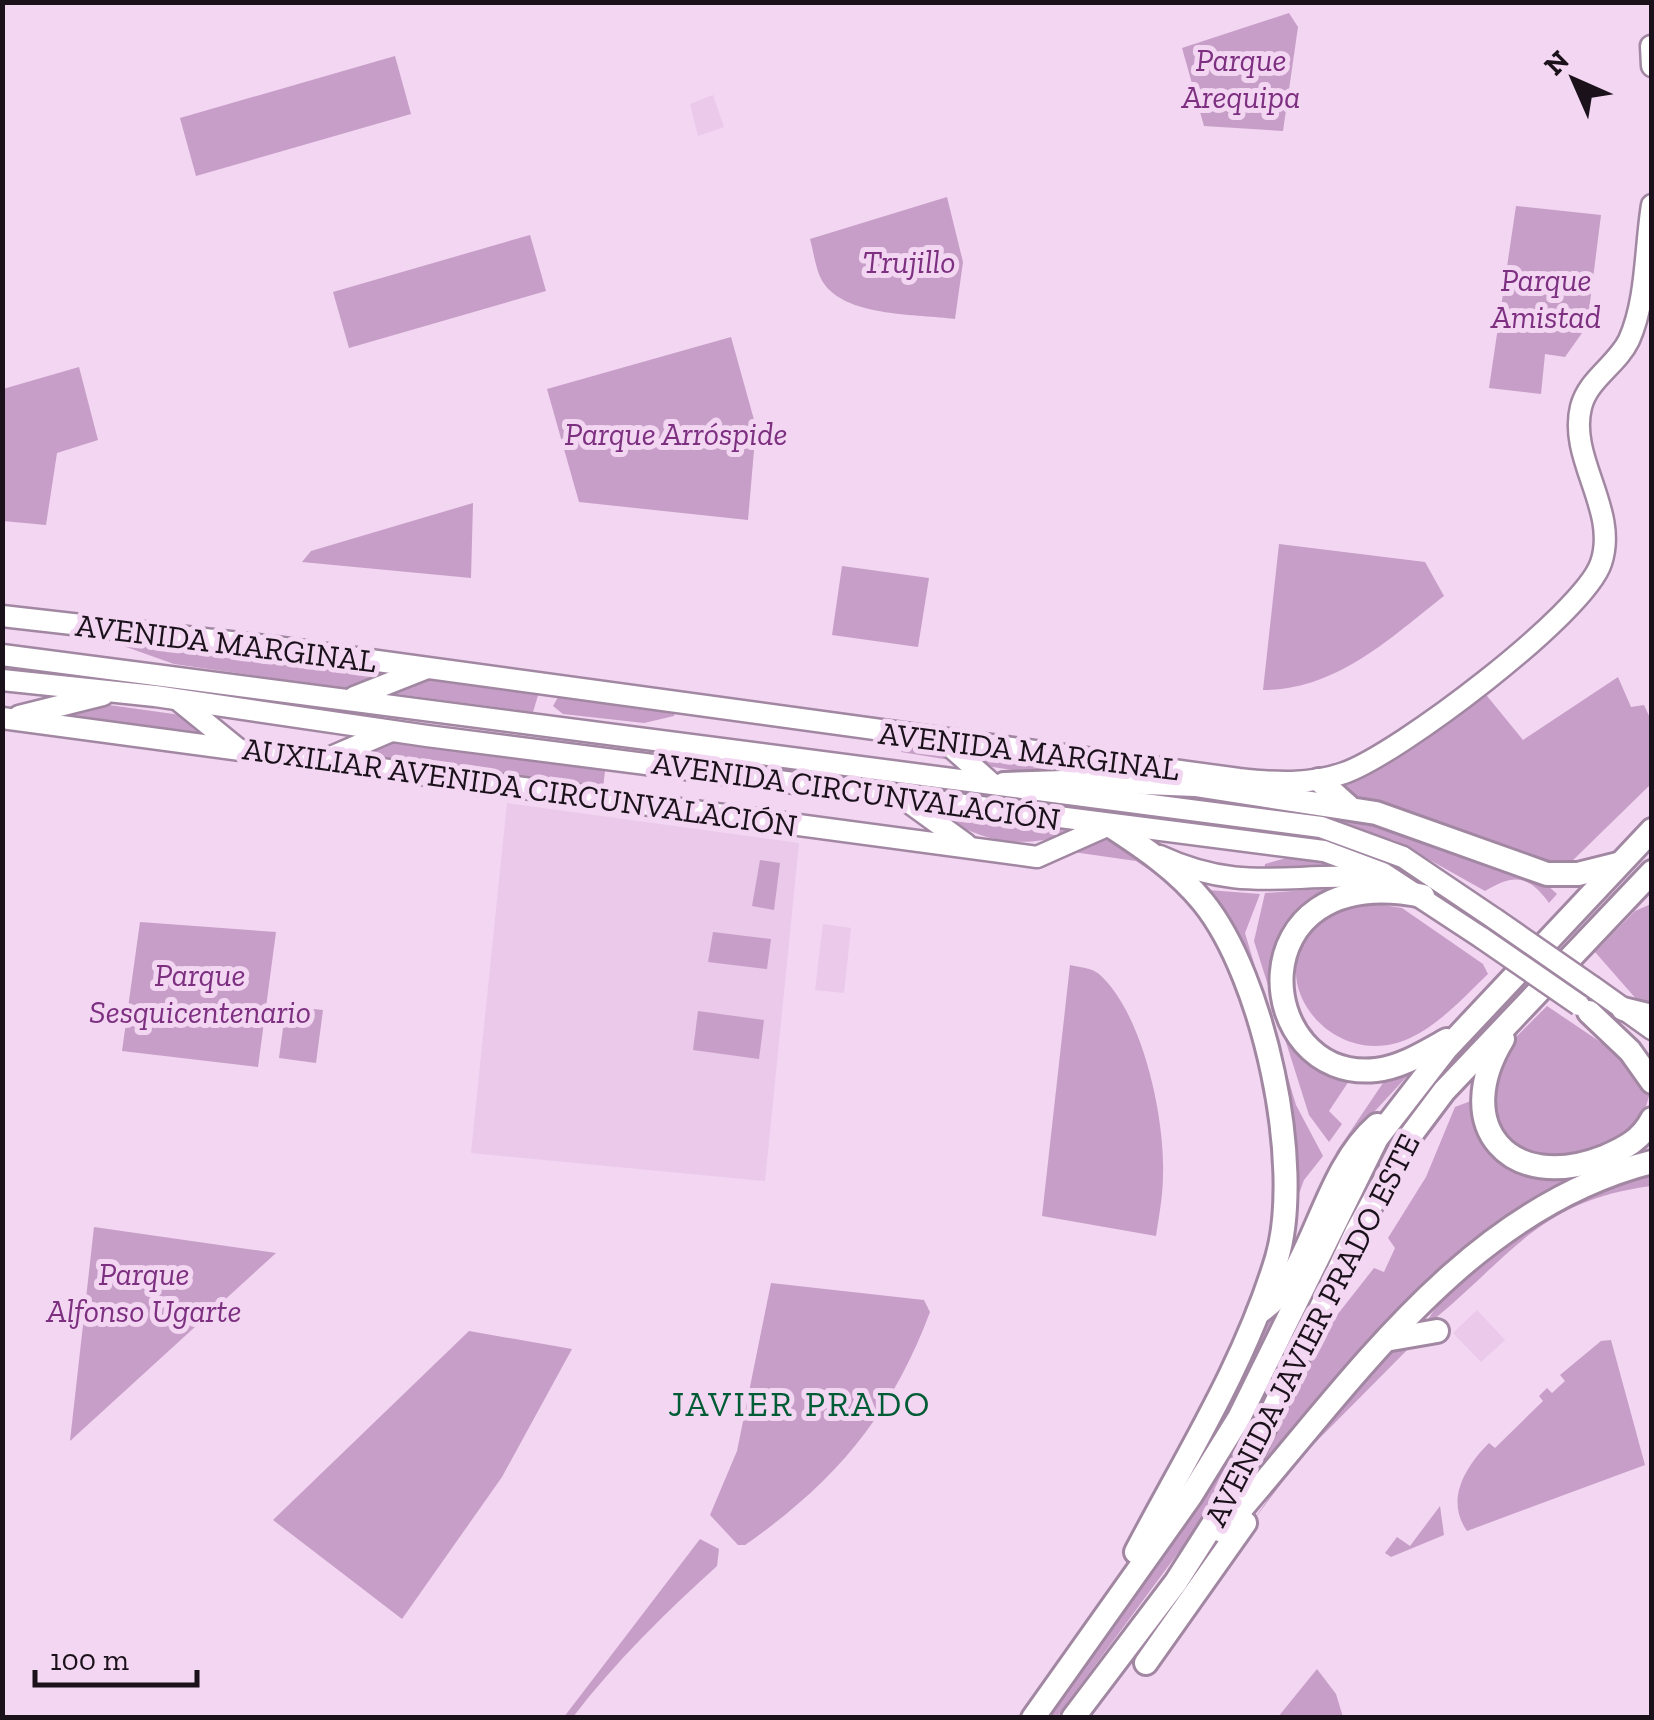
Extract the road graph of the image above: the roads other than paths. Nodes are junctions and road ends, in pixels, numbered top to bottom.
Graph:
1 (1651, 46) edge
2 (1652, 66) edge
3 (1652, 204) edge
4 (2, 616) edge
5 (2, 654) edge
6 (426, 668) junction
7 (2, 680) edge
8 (116, 692) junction
9 (354, 698) junction
10 (176, 699) junction
11 (5, 718) edge
12 (392, 731) junction
13 (943, 740) junction
14 (240, 750) junction
15 (322, 760) junction
16 (1157, 767) junction
17 (1319, 780) junction
18 (998, 784) junction
19 (1195, 785) junction
20 (902, 798) junction
21 (1349, 807) junction
22 (1110, 825) junction
23 (1652, 830) edge
24 (969, 845) junction
25 (1145, 848) junction
26 (1621, 863) junction
27 (1652, 872) edge
28 (1399, 882) junction
29 (1423, 896) junction
30 (1652, 899) edge
31 (1605, 920) junction
32 (1523, 1008) junction
33 (1584, 1009) junction
34 (1623, 1009) junction
35 (1652, 1016) edge
36 (1652, 1029) edge
37 (1464, 1031) junction
38 (1652, 1057) edge
39 (1652, 1082) edge
40 (1401, 1104) junction
41 (1652, 1119) edge
42 (1652, 1162) edge
43 (1258, 1313) junction
44 (1437, 1331) dead end
45 (1388, 1340) junction
46 (1247, 1341) junction
47 (1211, 1375) dead end
48 (1294, 1444) junction
49 (1176, 1582) junction
50 (1094, 1632) junction
51 (1126, 1648) junction
52 (1146, 1662) dead end
53 (1032, 1718) edge
54 (1074, 1718) edge
55 (1083, 1718) edge

1 - 2 main road
3 - 17 main road, AVENIDA MARGINAL
4 - 6 main road, AVENIDA MARGINAL
5 - 9 main road, AVENIDA CIRCUNVALACIÓN
6 - 9 main road
6 - 13 main road, AVENIDA MARGINAL
7 - 8 main road, AVENIDA CIRCUNVALACIÓN
8 - 10 main road, AVENIDA CIRCUNVALACIÓN
8 - 11 main road
9 - 18 main road, AVENIDA CIRCUNVALACIÓN
10 - 12 main road, AVENIDA CIRCUNVALACIÓN
10 - 14 main road
11 - 14 main road, AUXILIAR AVENIDA CIRCUNVALACIÓN
12 - 15 main road
12 - 20 main road, AVENIDA CIRCUNVALACIÓN
13 - 16 main road, AVENIDA MARGINAL
13 - 18 main road
14 - 15 main road, AUXILIAR AVENIDA CIRCUNVALACIÓN
15 - 24 main road, AUXILIAR AVENIDA CIRCUNVALACIÓN
16 - 17 main road, AVENIDA MARGINAL
16 - 19 highway
17 - 21 highway
18 - 19 highway
18 - 34 main road, AVENIDA CIRCUNVALACIÓN, bridge
19 - 21 highway
20 - 22 main road, AVENIDA CIRCUNVALACIÓN
20 - 24 main road
21 - 26 highway
22 - 24 main road, AUXILIAR AVENIDA CIRCUNVALACIÓN
22 - 25 highway
22 - 28 main road, AVENIDA CIRCUNVALACIÓN
23 - 26 highway, AVENIDA JAVIER PRADO ESTE
25 - 28 main road
25 - 43 highway
26 - 37 highway, AVENIDA JAVIER PRADO ESTE
27 - 31 highway, AVENIDA JAVIER PRADO ESTE
28 - 29 main road, AVENIDA CIRCUNVALACIÓN
29 - 33 main road, AVENIDA CIRCUNVALACIÓN, bridge
29 - 37 highway
30 - 31 highway
31 - 32 highway, AVENIDA JAVIER PRADO ESTE
32 - 41 highway
32 - 49 highway, AVENIDA JAVIER PRADO ESTE
33 - 38 main road, AVENIDA CIRCUNVALACIÓN
33 - 39 highway
34 - 35 highway
34 - 36 main road, AVENIDA CIRCUNVALACIÓN
37 - 40 highway, AVENIDA JAVIER PRADO ESTE
40 - 43 highway
40 - 50 highway, AVENIDA JAVIER PRADO ESTE
42 - 45 highway
43 - 46 highway
44 - 45 highway
45 - 48 highway
46 - 47 highway
46 - 50 highway
48 - 49 highway
48 - 52 highway
49 - 51 highway, AVENIDA JAVIER PRADO ESTE
50 - 53 highway, AVENIDA JAVIER PRADO ESTE
51 - 54 highway, AVENIDA JAVIER PRADO ESTE
51 - 55 highway

